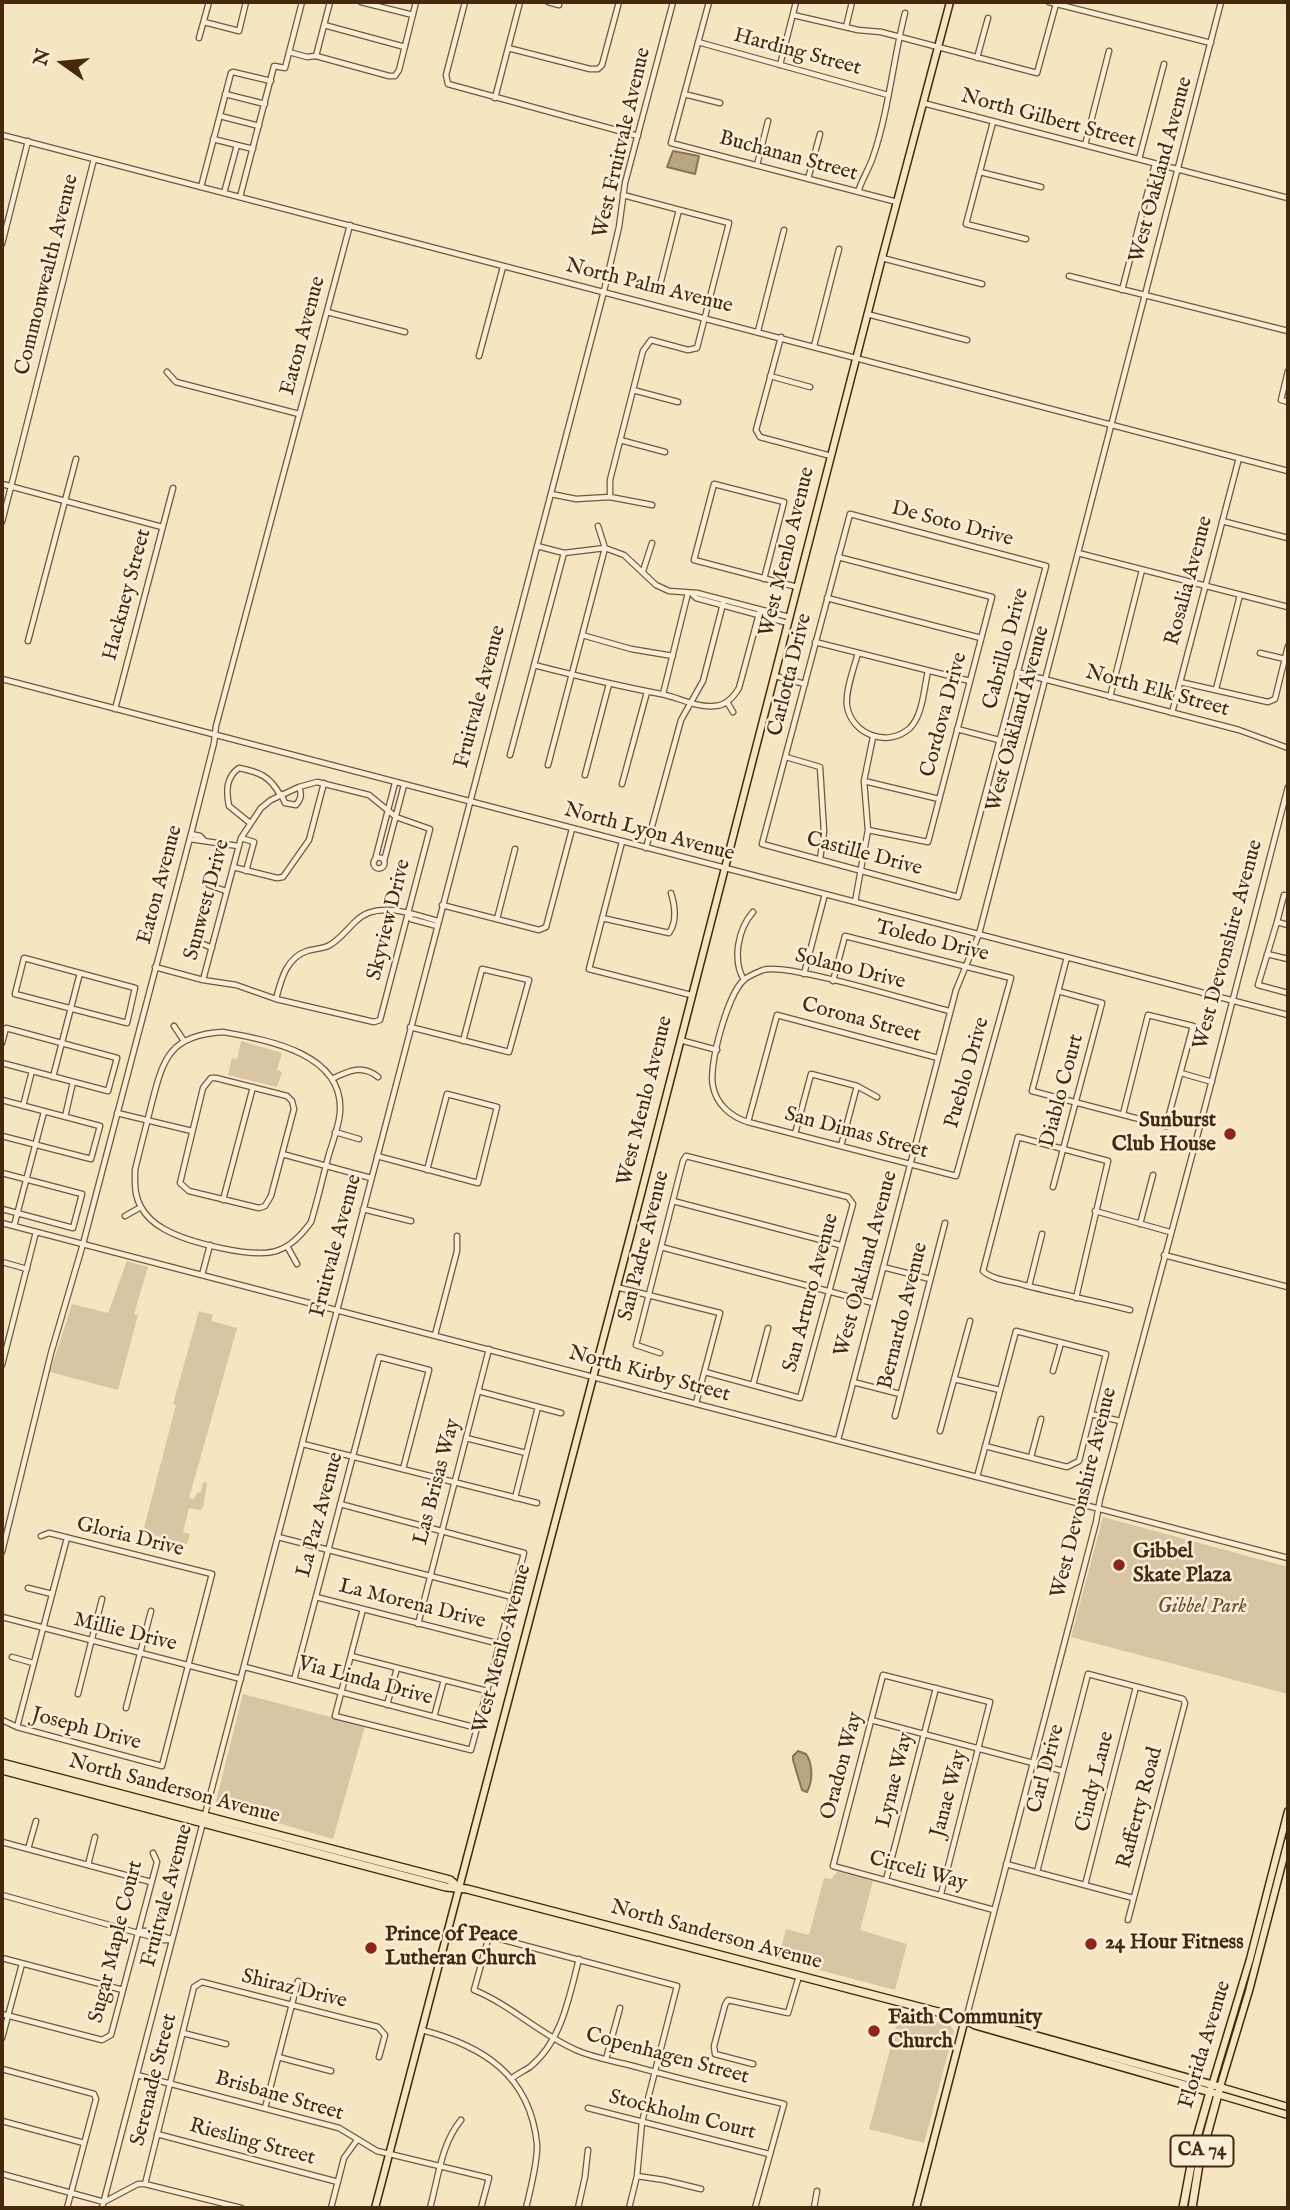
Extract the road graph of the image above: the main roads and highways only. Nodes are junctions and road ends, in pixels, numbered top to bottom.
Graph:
1 (950, 2) edge
2 (2, 1763) edge
3 (2, 1770) edge
4 (1288, 1811) edge
5 (204, 1820) junction
6 (1288, 1841) edge
7 (304, 1850) junction
8 (334, 1850) junction
9 (458, 1887) junction
10 (965, 2019) junction
11 (1145, 2066) junction
12 (1124, 2068) junction
13 (1155, 2068) junction
14 (1215, 2090) junction
15 (1288, 2111) edge
16 (375, 2208) edge
17 (916, 2208) edge
18 (1183, 2208) edge
19 (1192, 2208) edge

1 - 9 main road, West Menlo Avenue
2 - 5 highway, North Sanderson Avenue
3 - 5 highway, North Sanderson Avenue
4 - 14 main road, Florida Avenue
5 - 7 highway, North Sanderson Avenue
5 - 8 highway, North Sanderson Avenue
6 - 14 main road, Florida Avenue / CA 74
7 - 8 highway
7 - 9 highway, North Sanderson Avenue
8 - 9 highway, North Sanderson Avenue
9 - 10 highway, North Sanderson Avenue
9 - 16 main road, West Menlo Avenue
10 - 11 highway, North Sanderson Avenue
10 - 12 highway, North Sanderson Avenue
10 - 17 main road, West Devonshire Avenue
11 - 12 highway
11 - 13 highway, North Sanderson Avenue
12 - 13 highway
12 - 14 highway, North Sanderson Avenue
13 - 14 highway, North Sanderson Avenue
14 - 15 main road
14 - 15 main road
14 - 18 highway, Florida Avenue
14 - 19 highway, Florida Avenue / CA 74

